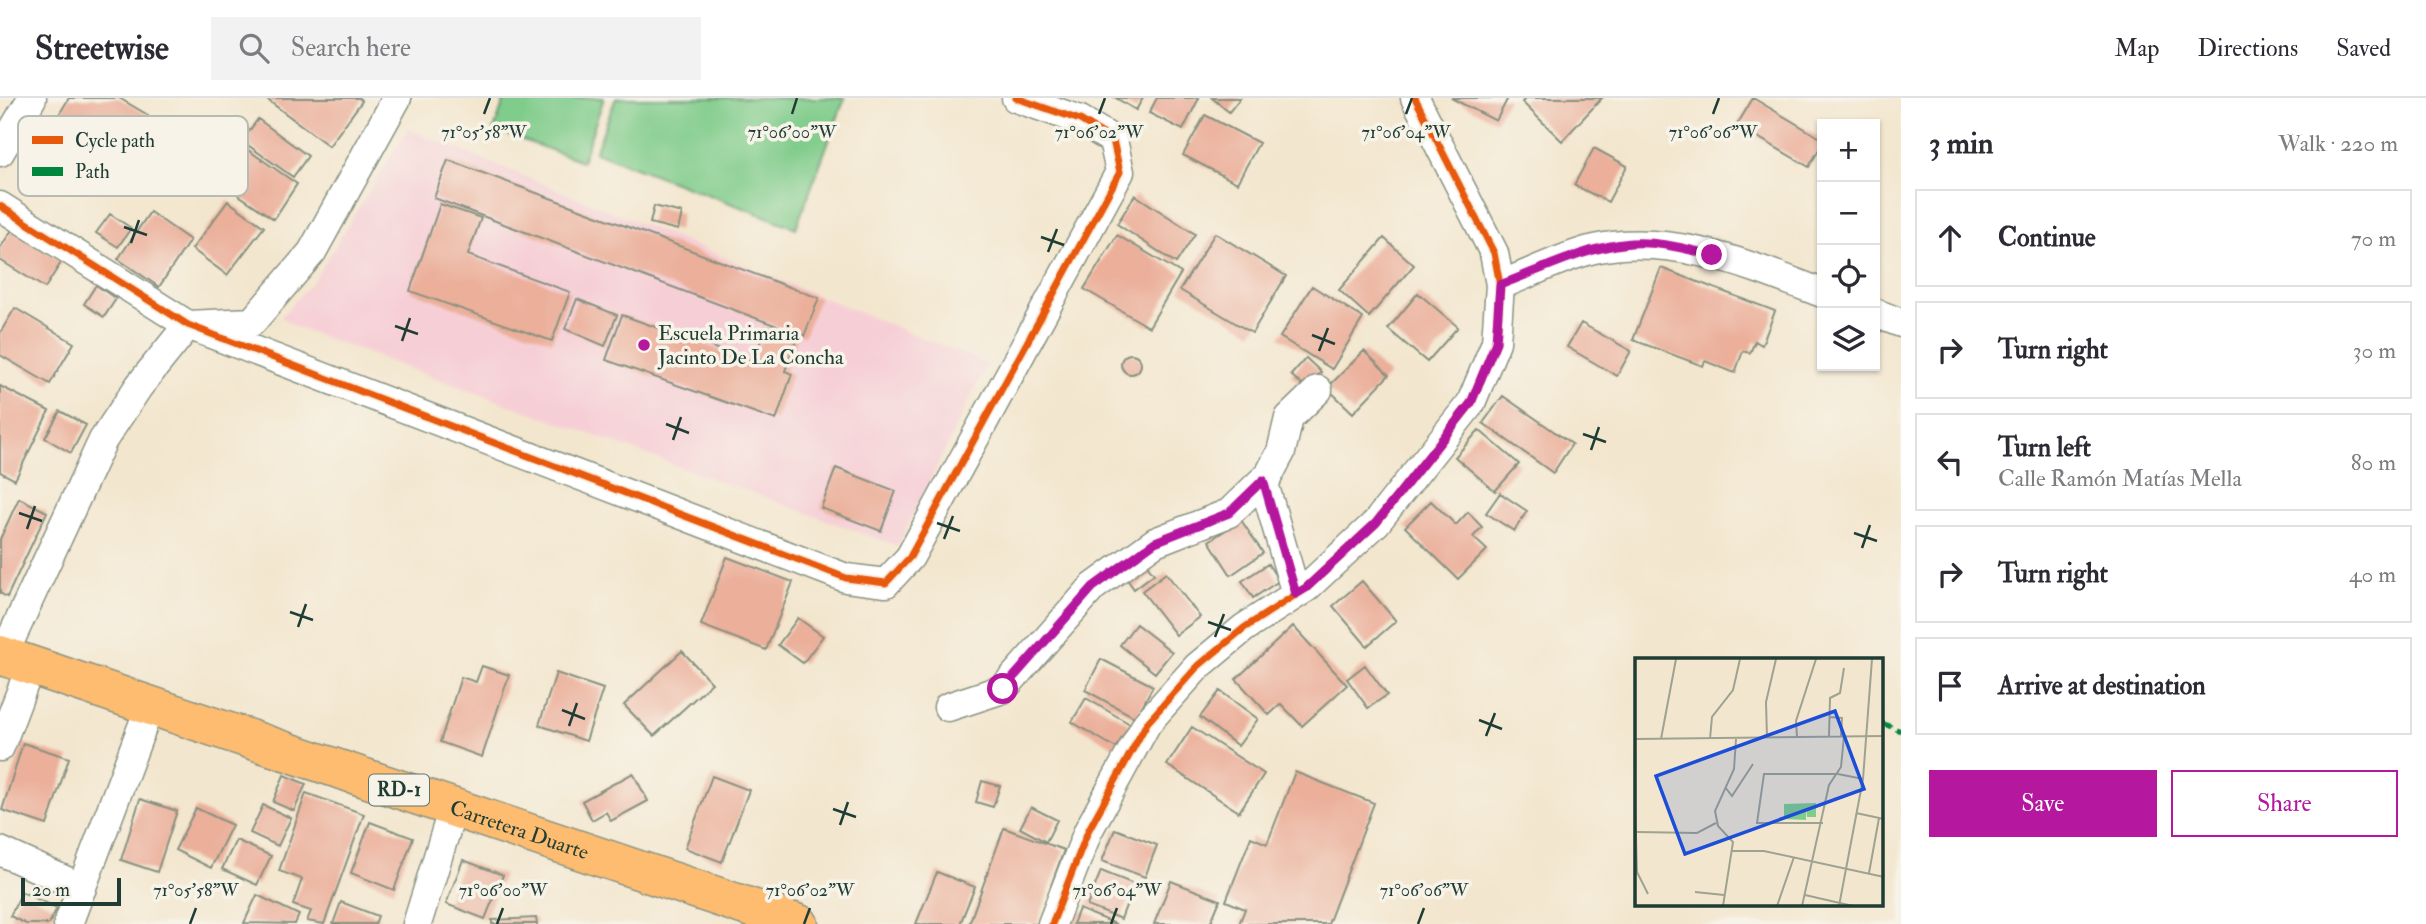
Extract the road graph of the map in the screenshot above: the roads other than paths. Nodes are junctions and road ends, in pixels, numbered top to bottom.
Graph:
1 (32, 98) edge
2 (397, 98) edge
3 (1016, 98) edge
4 (1415, 98) edge
5 (21, 116) edge
6 (18, 122) edge
7 (0, 152) edge
8 (0, 206) edge
9 (1500, 285) junction
10 (1817, 291) edge
11 (1880, 315) edge
12 (1901, 323) edge
13 (188, 325) junction
14 (1318, 390) dead end
15 (1264, 484) junction
16 (1296, 594) junction
17 (11, 659) edge
18 (150, 706) junction
19 (948, 707) dead end
20 (0, 747) edge
21 (453, 808) junction
22 (0, 851) edge
23 (82, 888) junction
24 (728, 912) edge
25 (68, 924) edge
26 (417, 924) edge
27 (799, 924) edge
28 (1052, 924) edge

1 - 5 street
2 - 13 street
3 - 13 street
4 - 9 street
6 - 7 street
8 - 13 street
9 - 10 street
9 - 16 street
11 - 12 street
13 - 17 street
14 - 15 street
15 - 16 street
15 - 19 street
16 - 28 street
17 - 18 main road, Carretera Duarte / RD-1
17 - 20 street
18 - 21 main road, Carretera Duarte / RD-1
18 - 23 street
21 - 24 main road, Carretera Duarte / RD-1
21 - 26 street
22 - 23 street
23 - 25 street
24 - 27 main road, Carretera Duarte / RD-1

